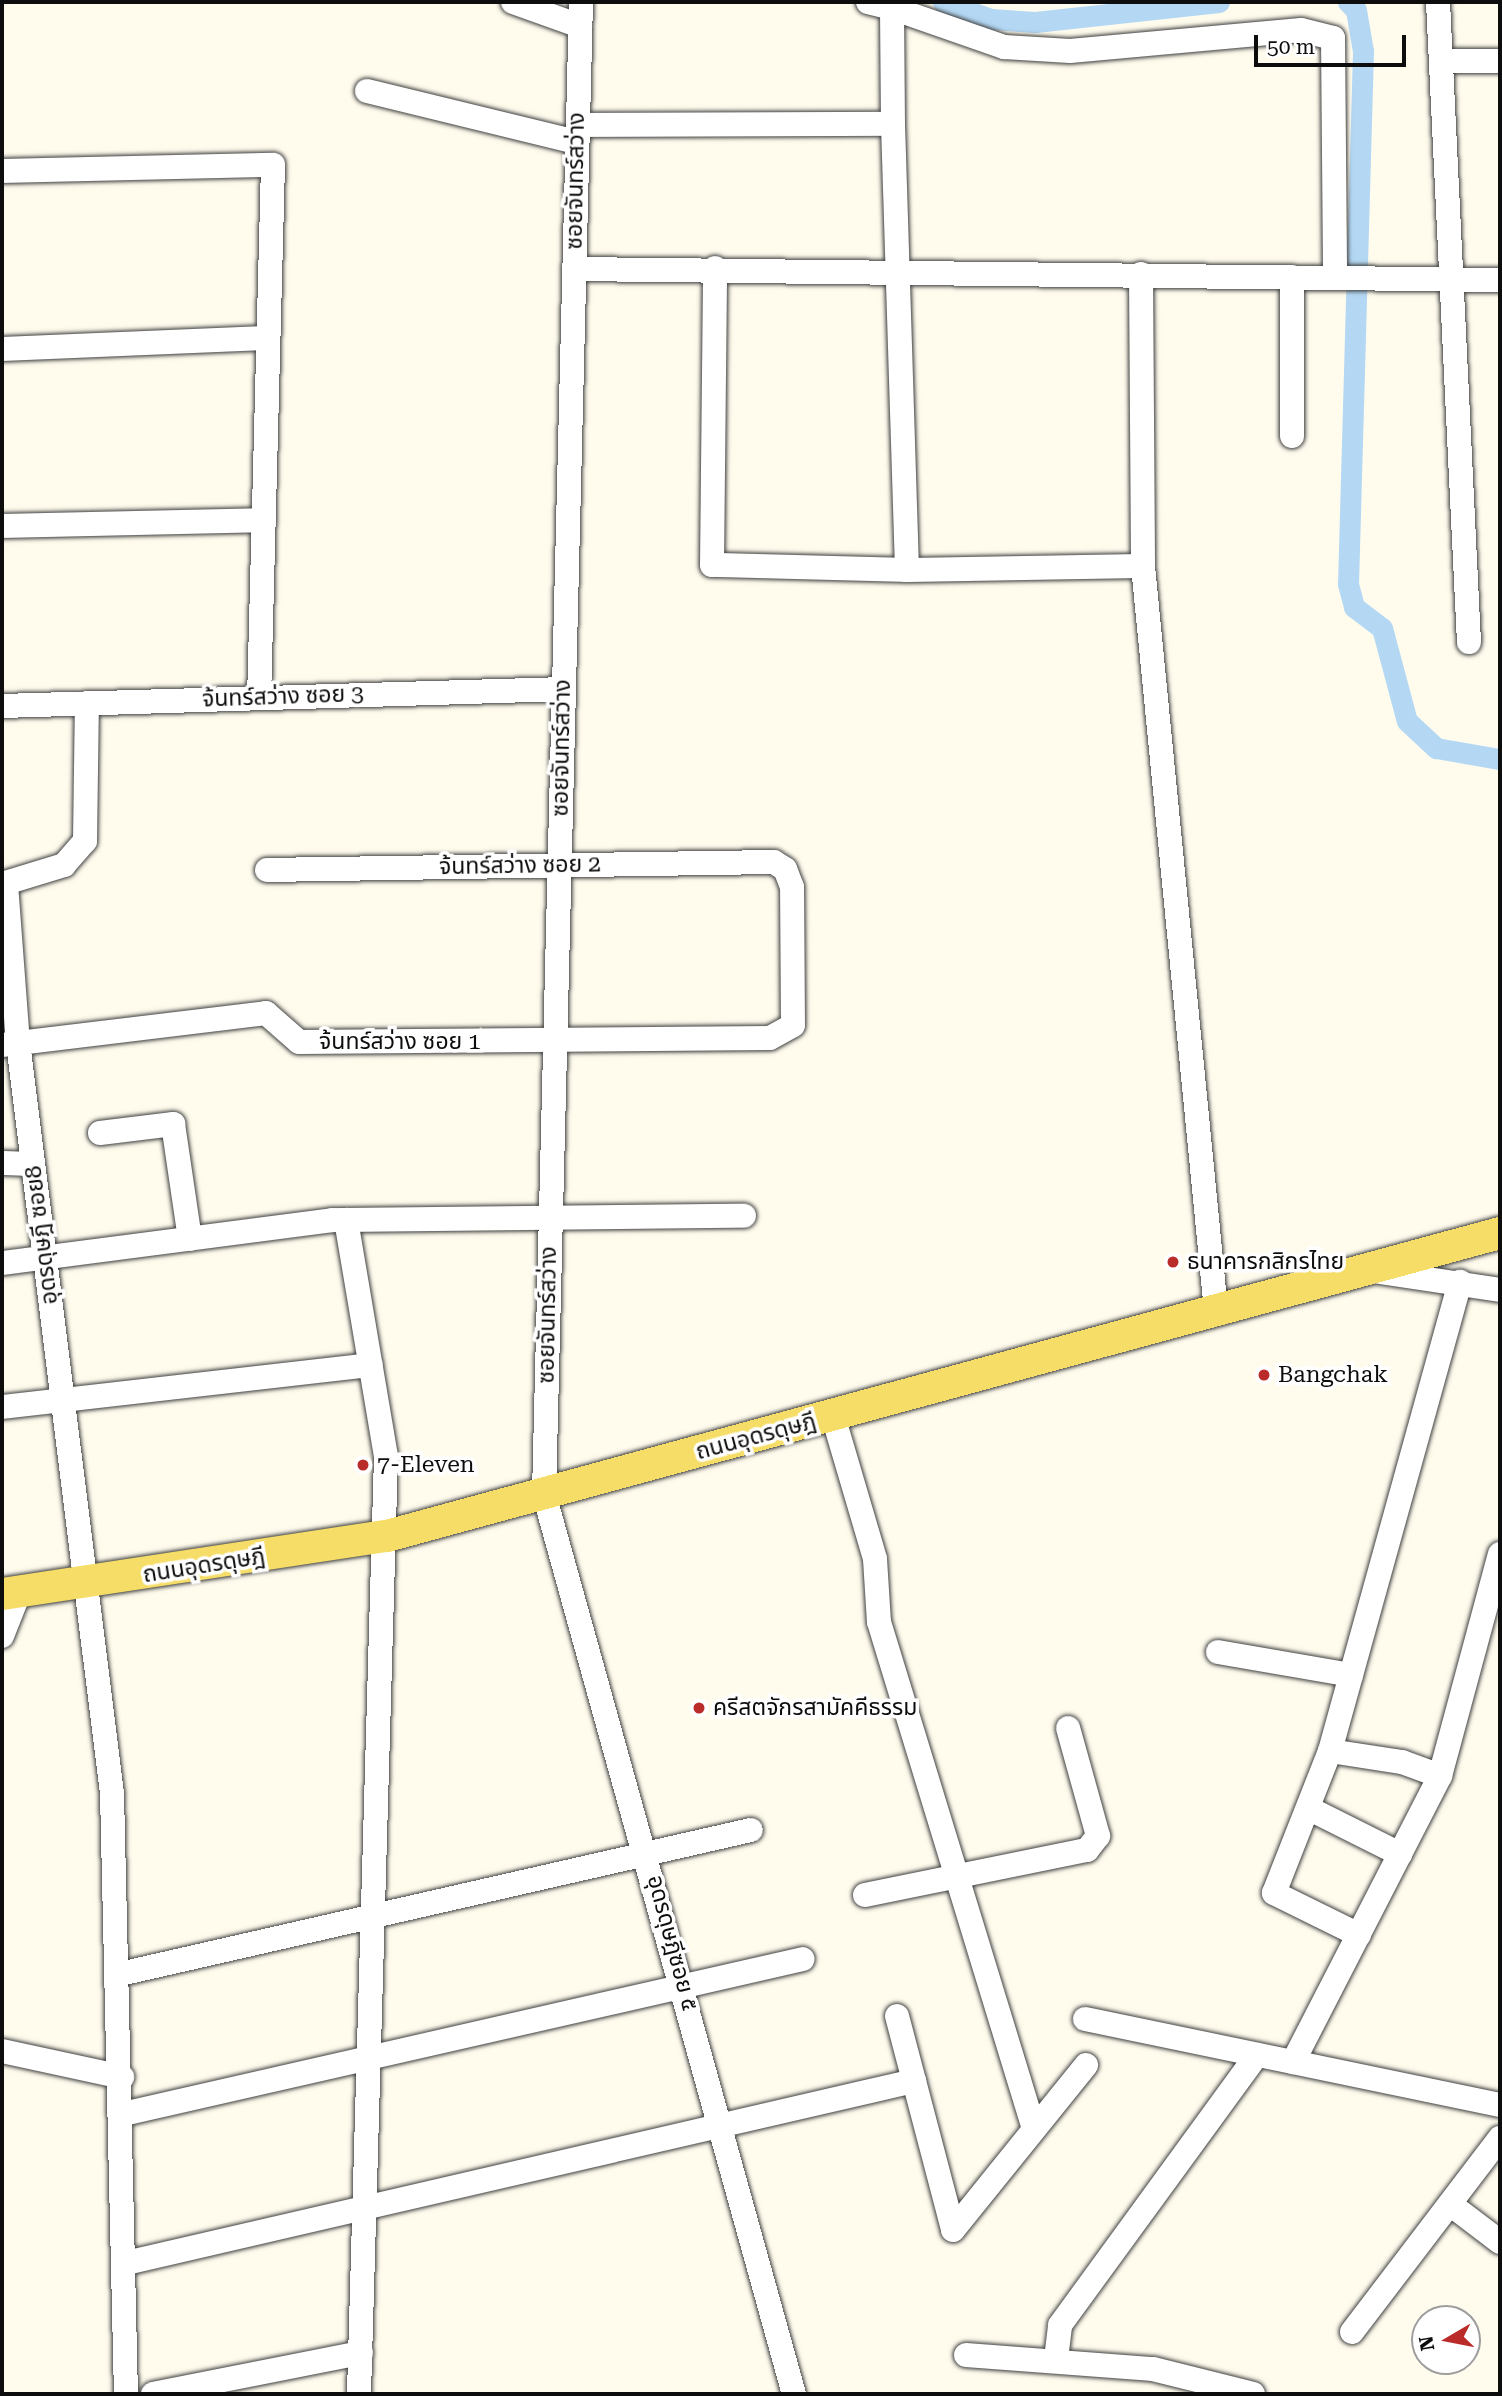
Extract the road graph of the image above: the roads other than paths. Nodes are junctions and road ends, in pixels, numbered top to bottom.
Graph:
1 (513, 2) edge
2 (1438, 2) edge
3 (880, 5) edge
4 (580, 14) edge
5 (1441, 61) junction
6 (1500, 61) edge
7 (367, 91) dead end
8 (893, 124) junction
9 (578, 133) junction
10 (2, 172) edge
11 (715, 268) junction
12 (574, 269) junction
13 (894, 269) junction
14 (1141, 274) junction
15 (1292, 277) junction
16 (1340, 278) junction
17 (1454, 280) junction
18 (1500, 280) edge
19 (265, 338) junction
20 (2, 349) edge
21 (1292, 436) dead end
22 (259, 520) junction
23 (2, 526) edge
24 (1143, 566) junction
25 (907, 570) junction
26 (1469, 642) dead end
27 (564, 689) junction
28 (259, 698) junction
29 (87, 703) junction
30 (2, 706) edge
31 (559, 865) junction
32 (267, 870) dead end
33 (4, 884) edge
34 (770, 1038) joint
35 (555, 1042) junction
36 (10, 1044) edge
37 (100, 1133) dead end
38 (2, 1163) edge
39 (33, 1164) junction
40 (551, 1214) junction
41 (744, 1216) dead end
42 (346, 1220) junction
43 (1500, 1233) edge
44 (190, 1239) junction
45 (45, 1258) junction
46 (2, 1263) edge
47 (1366, 1270) junction
48 (1460, 1282) junction
49 (1500, 1290) edge
50 (1216, 1311) junction
51 (371, 1365) junction
52 (61, 1401) junction
53 (2, 1408) edge
54 (832, 1416) junction
55 (544, 1494) junction
56 (387, 1536) junction
57 (1500, 1554) edge
58 (86, 1585) junction
59 (10, 1593) edge
60 (2, 1636) edge
61 (1218, 1652) dead end
62 (1351, 1675) junction
63 (1068, 1728) dead end
64 (1330, 1751) junction
65 (1440, 1776) junction
66 (1310, 1809) junction
67 (751, 1830) dead end
68 (648, 1852) junction
69 (1400, 1854) junction
70 (961, 1876) junction
71 (865, 1895) dead end
72 (369, 1913) junction
73 (1359, 1935) junction
74 (803, 1959) dead end
75 (120, 1974) junction
76 (684, 1986) junction
77 (897, 2016) dead end
78 (1084, 2019) dead end
79 (2, 2051) edge
80 (1257, 2055) junction
81 (366, 2060) junction
82 (1293, 2062) junction
83 (1086, 2065) dead end
84 (122, 2077) junction
85 (914, 2081) junction
86 (1500, 2105) edge
87 (123, 2114) junction
88 (721, 2127) junction
89 (1034, 2129) junction
90 (1500, 2138) edge
91 (1450, 2204) junction
92 (366, 2208) junction
93 (1500, 2242) edge
94 (127, 2263) junction
95 (1352, 2332) dead end
96 (361, 2353) junction
97 (966, 2355) dead end
98 (1056, 2359) junction
99 (126, 2394) edge
100 (152, 2394) edge
101 (359, 2394) edge
102 (794, 2394) edge
103 (1253, 2394) edge

1 - 4 street
2 - 5 street
3 - 8 street
3 - 16 street
4 - 9 street, ซอยจันทร์สว่าง
5 - 6 street
5 - 17 street
7 - 9 street
8 - 9 street
8 - 13 street
9 - 12 street, ซอยจันทร์สว่าง
10 - 19 street
11 - 12 street
11 - 13 street
11 - 25 street
12 - 27 street, ซอยจันทร์สว่าง
13 - 14 street
13 - 25 street
14 - 15 street
14 - 24 street
15 - 16 street
15 - 21 street
16 - 17 street
17 - 18 street
17 - 26 street
19 - 20 street
19 - 22 street
22 - 23 street
22 - 28 street
24 - 25 street
24 - 50 street
27 - 28 street, จ้นทร์สว่าง ซอย 3
27 - 31 street, ซอยจันทร์สว่าง
28 - 29 street, จ้นทร์สว่าง ซอย 3
29 - 30 street, จ้นทร์สว่าง ซอย 3
29 - 33 street
31 - 32 street, จ้นทร์สว่าง ซอย 2
31 - 34 street, จ้นทร์สว่าง ซอย 2
31 - 35 street, ซอยจันทร์สว่าง
33 - 36 street, อุดรดุษฎี ซอย8
34 - 35 street, จ้นทร์สว่าง ซอย 1
35 - 36 street, จ้นทร์สว่าง ซอย 1
35 - 40 street, ซอยจันทร์สว่าง
36 - 39 street, อุดรดุษฎี ซอย8
37 - 44 street
38 - 39 street
39 - 45 street, อุดรดุษฎี ซอย8
40 - 41 street
40 - 42 street
40 - 55 street, ซอยจันทร์สว่าง
42 - 44 street
42 - 51 street
43 - 47 main road, ถนนอุดรดุษฎี
44 - 45 street
45 - 46 street
45 - 52 street, อุดรดุษฎี ซอย8
47 - 48 street
47 - 50 main road, ถนนอุดรดุษฎี
48 - 49 street
48 - 62 street
50 - 54 main road, ถนนอุดรดุษฎี
51 - 52 street
51 - 56 street
52 - 53 street
52 - 58 street, อุดรดุษฎี ซอย8
54 - 55 main road, ถนนอุดรดุษฎี
54 - 70 street
55 - 56 main road, ถนนอุดรดุษฎี
55 - 68 street, อุดรดุษฎีซอย ๕
56 - 58 main road, ถนนอุดรดุษฎี
56 - 72 street
57 - 65 street
58 - 59 main road, ถนนอุดรดุษฎี
58 - 75 street, อุดรดุษฎี ซอย8
59 - 60 street
61 - 62 street
62 - 64 street
63 - 70 street
64 - 65 street
64 - 66 street
65 - 69 street
66 - 69 street
66 - 73 street
67 - 68 street
68 - 72 street
68 - 76 street, อุดรดุษฎีซอย ๕
69 - 73 street
70 - 71 street
70 - 89 street
72 - 75 street
72 - 81 street
73 - 82 street
74 - 76 street
75 - 84 street, อุดรดุษฎี ซอย8
76 - 81 street
76 - 88 street, อุดรดุษฎีซอย ๕
77 - 85 street
78 - 80 street
79 - 84 street
80 - 82 street
80 - 98 street
81 - 87 street
81 - 92 street
82 - 86 street
83 - 89 street
84 - 87 street, อุดรดุษฎี ซอย8
85 - 88 street
85 - 89 street
87 - 94 street, อุดรดุษฎี ซอย8
88 - 92 street
88 - 102 street, อุดรดุษฎีซอย ๕
90 - 91 street
91 - 93 street
91 - 95 street
92 - 94 street
92 - 96 street
94 - 99 street, อุดรดุษฎี ซอย8
96 - 100 street
96 - 101 street
97 - 98 street
98 - 103 street

